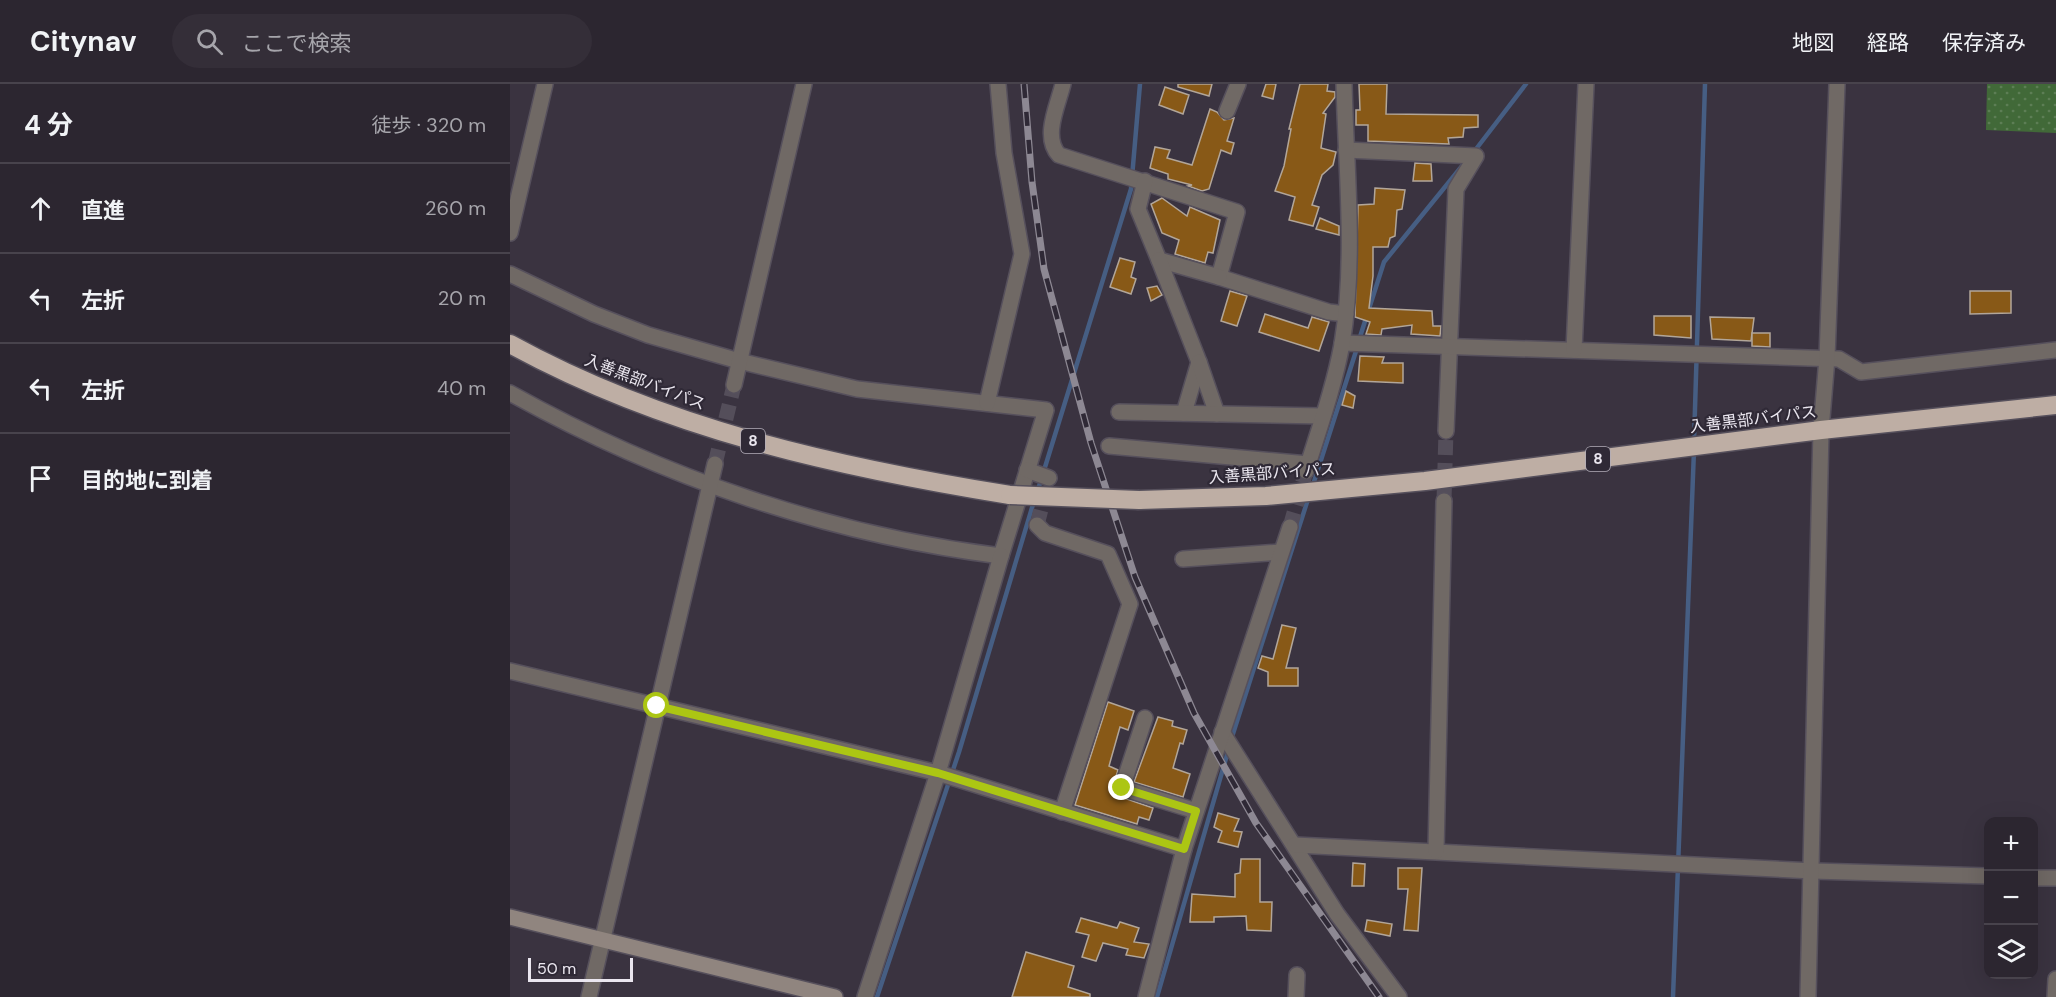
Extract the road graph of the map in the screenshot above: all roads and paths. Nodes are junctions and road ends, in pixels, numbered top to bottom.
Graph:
1 (545, 84) edge
2 (804, 84) edge
3 (998, 84) edge
4 (1062, 84) edge
5 (1238, 84) edge
6 (1344, 84) edge
7 (1586, 84) edge
8 (1837, 84) edge
9 (1227, 111) dead end
10 (1346, 150) junction
11 (1145, 181) junction
12 (510, 233) edge
13 (1159, 260) junction
14 (510, 274) edge
15 (1219, 277) junction
16 (1346, 314) junction
17 (1342, 343) junction
18 (510, 344) edge
19 (1451, 346) junction
20 (1574, 350) junction
21 (2056, 350) edge
22 (1827, 358) junction
23 (740, 361) junction
24 (1199, 362) junction
25 (734, 385) tunnel mouth
26 (510, 393) edge
27 (987, 403) junction
28 (2056, 405) edge
29 (1119, 412) dead end
30 (1184, 413) junction
31 (1217, 414) junction
32 (1323, 416) junction
33 (1821, 430) junction
34 (1446, 431) tunnel mouth
35 (1109, 446) dead end
36 (715, 464) tunnel mouth
37 (1028, 470) junction
38 (1049, 478) dead end
39 (710, 485) junction
40 (1444, 501) tunnel mouth
41 (1037, 525) dead end
42 (1290, 527) tunnel mouth
43 (1281, 552) junction
44 (1001, 556) junction
45 (1183, 559) dead end
46 (510, 671) edge
47 (657, 706) junction
48 (1145, 718) dead end
49 (1222, 732) junction
50 (938, 773) junction
51 (1196, 811) junction
52 (1062, 812) junction
53 (1295, 845) junction
54 (1184, 849) junction
55 (1436, 850) junction
56 (1813, 871) junction
57 (1984, 876) edge
58 (2038, 878) edge
59 (2056, 878) edge
60 (510, 917) edge
61 (602, 939) junction
62 (1297, 975) dead end
63 (2056, 979) edge
64 (589, 997) edge
65 (835, 997) edge
66 (864, 997) edge
67 (1146, 997) edge
68 (1296, 997) edge
69 (1399, 997) edge
70 (1808, 997) edge
71 (2055, 997) edge

1 - 12 street
2 - 23 street
3 - 27 street
4 - 11 street
5 - 9 street
6 - 10 street
7 - 20 street
8 - 22 street
10 - 16 street
10 - 19 street
11 - 13 street
11 - 15 street
13 - 15 street
13 - 24 street
14 - 23 street
15 - 16 street
16 - 17 street
17 - 19 street
17 - 32 street
18 - 33 highway, 入善黒部バイパス / 8, bridge
19 - 20 street
19 - 34 street
20 - 22 street
21 - 22 street
22 - 33 street
23 - 25 street
23 - 27 street
24 - 30 street
24 - 31 street
26 - 39 street
27 - 37 street
28 - 33 highway, 入善黒部バイパス / 8
29 - 30 street
30 - 31 street
31 - 32 street
32 - 35 street
33 - 56 street
36 - 39 street
37 - 38 street
37 - 44 street
39 - 44 street
39 - 47 street
40 - 55 street
41 - 52 street
42 - 43 street
43 - 45 street
43 - 49 street
44 - 50 street
46 - 47 street
47 - 50 street
47 - 61 street
48 - 51 street
49 - 51 street
49 - 53 street
50 - 52 street
50 - 66 street
51 - 54 street
52 - 54 street
53 - 55 street
53 - 69 street
54 - 67 street
55 - 56 street
56 - 57 street
56 - 70 street
58 - 59 street
60 - 61 street
61 - 64 street
61 - 65 street
62 - 68 street
63 - 71 street

